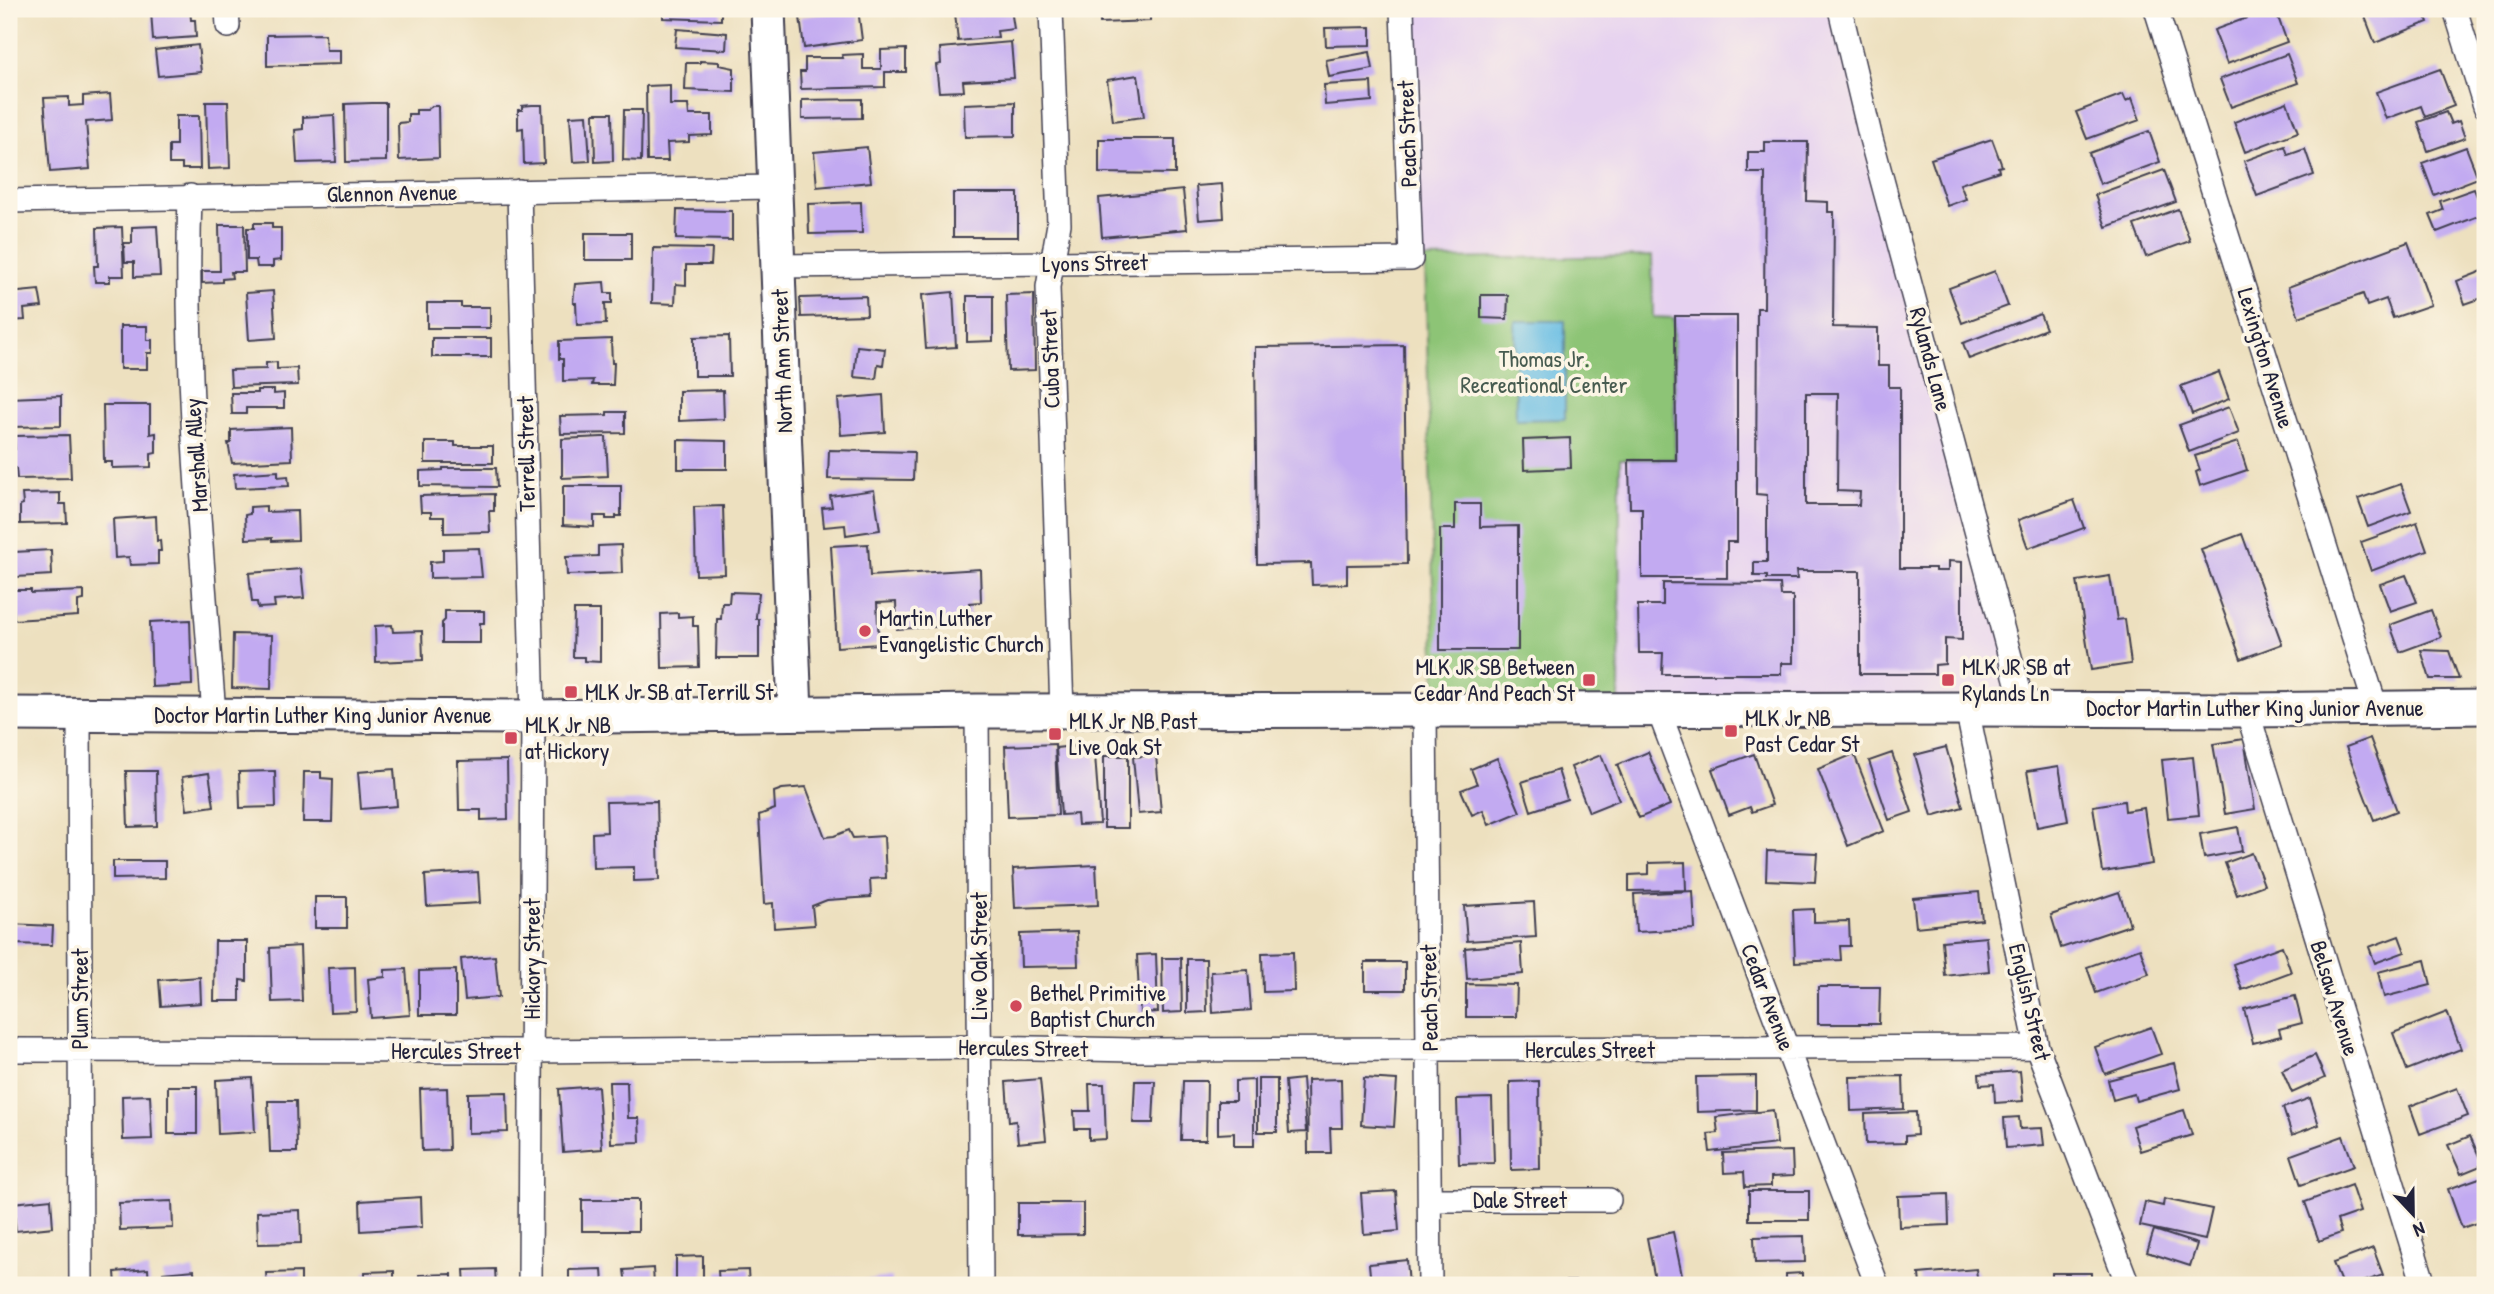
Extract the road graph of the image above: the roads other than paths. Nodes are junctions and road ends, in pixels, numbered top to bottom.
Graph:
1 (768, 9) edge
2 (1051, 9) edge
3 (1402, 9) edge
4 (1840, 9) edge
5 (2156, 9) edge
6 (2455, 9) edge
7 (2485, 106) edge
8 (775, 187) junction
9 (519, 191) junction
10 (190, 197) junction
11 (9, 201) edge
12 (1411, 259) joint
13 (1052, 263) junction
14 (778, 266) junction
15 (2485, 707) edge
16 (2376, 708) junction
17 (1658, 709) junction
18 (1967, 709) junction
19 (2024, 709) junction
20 (1425, 710) junction
21 (2247, 710) junction
22 (977, 711) junction
23 (1062, 711) junction
24 (79, 713) junction
25 (795, 713) junction
26 (9, 714) edge
27 (214, 714) junction
28 (533, 717) junction
29 (979, 1047) junction
30 (2037, 1047) junction
31 (1430, 1049) junction
32 (9, 1050) edge
33 (1788, 1050) junction
34 (80, 1051) junction
35 (531, 1051) junction
36 (1431, 1200) junction
37 (1609, 1200) dead end
38 (81, 1285) edge
39 (530, 1285) edge
40 (981, 1285) edge
41 (1430, 1285) edge
42 (1877, 1285) edge
43 (2127, 1285) edge
44 (2424, 1285) edge

1 - 8 main road, North Ann Street
2 - 13 street, Cuba Street
3 - 12 street, Peach Street
4 - 19 street, Rylands Lane
5 - 16 street, Lexington Avenue
6 - 7 street
8 - 9 street, Glennon Avenue
8 - 14 main road, North Ann Street
9 - 10 street, Glennon Avenue
9 - 28 street, Terrell Street
10 - 11 street, Glennon Avenue
10 - 27 street, Marshall Alley
12 - 13 street, Lyons Street
13 - 14 street, Lyons Street
13 - 23 street, Cuba Street
14 - 25 main road, North Ann Street
15 - 16 main road, Doctor Martin Luther King Junior Avenue
16 - 21 main road, Doctor Martin Luther King Junior Avenue
17 - 18 main road, Doctor Martin Luther King Junior Avenue
17 - 20 main road, Doctor Martin Luther King Junior Avenue
17 - 33 street, Cedar Avenue
18 - 19 main road, Doctor Martin Luther King Junior Avenue
18 - 30 street, English Street
19 - 21 main road, Doctor Martin Luther King Junior Avenue
20 - 23 main road, Doctor Martin Luther King Junior Avenue
20 - 31 street, Peach Street
21 - 44 street, Belsaw Avenue
22 - 23 main road, Doctor Martin Luther King Junior Avenue
22 - 25 main road, Doctor Martin Luther King Junior Avenue
22 - 29 street, Live Oak Street
24 - 26 main road, Doctor Martin Luther King Junior Avenue
24 - 27 main road, Doctor Martin Luther King Junior Avenue
24 - 34 street, Plum Street
25 - 28 main road, Doctor Martin Luther King Junior Avenue
27 - 28 main road, Doctor Martin Luther King Junior Avenue
28 - 35 street, Hickory Street
29 - 31 street, Hercules Street
29 - 35 street, Hercules Street
29 - 40 street, Live Oak Street
30 - 33 street, Hercules Street
30 - 43 street, English Street
31 - 33 street, Hercules Street
31 - 36 street, Peach Street
32 - 34 street, Hercules Street
33 - 42 street, Cedar Avenue
34 - 35 street, Hercules Street
34 - 38 street, Plum Street
35 - 39 street, Hickory Street
36 - 37 street, Dale Street
36 - 41 street, Peach Street

